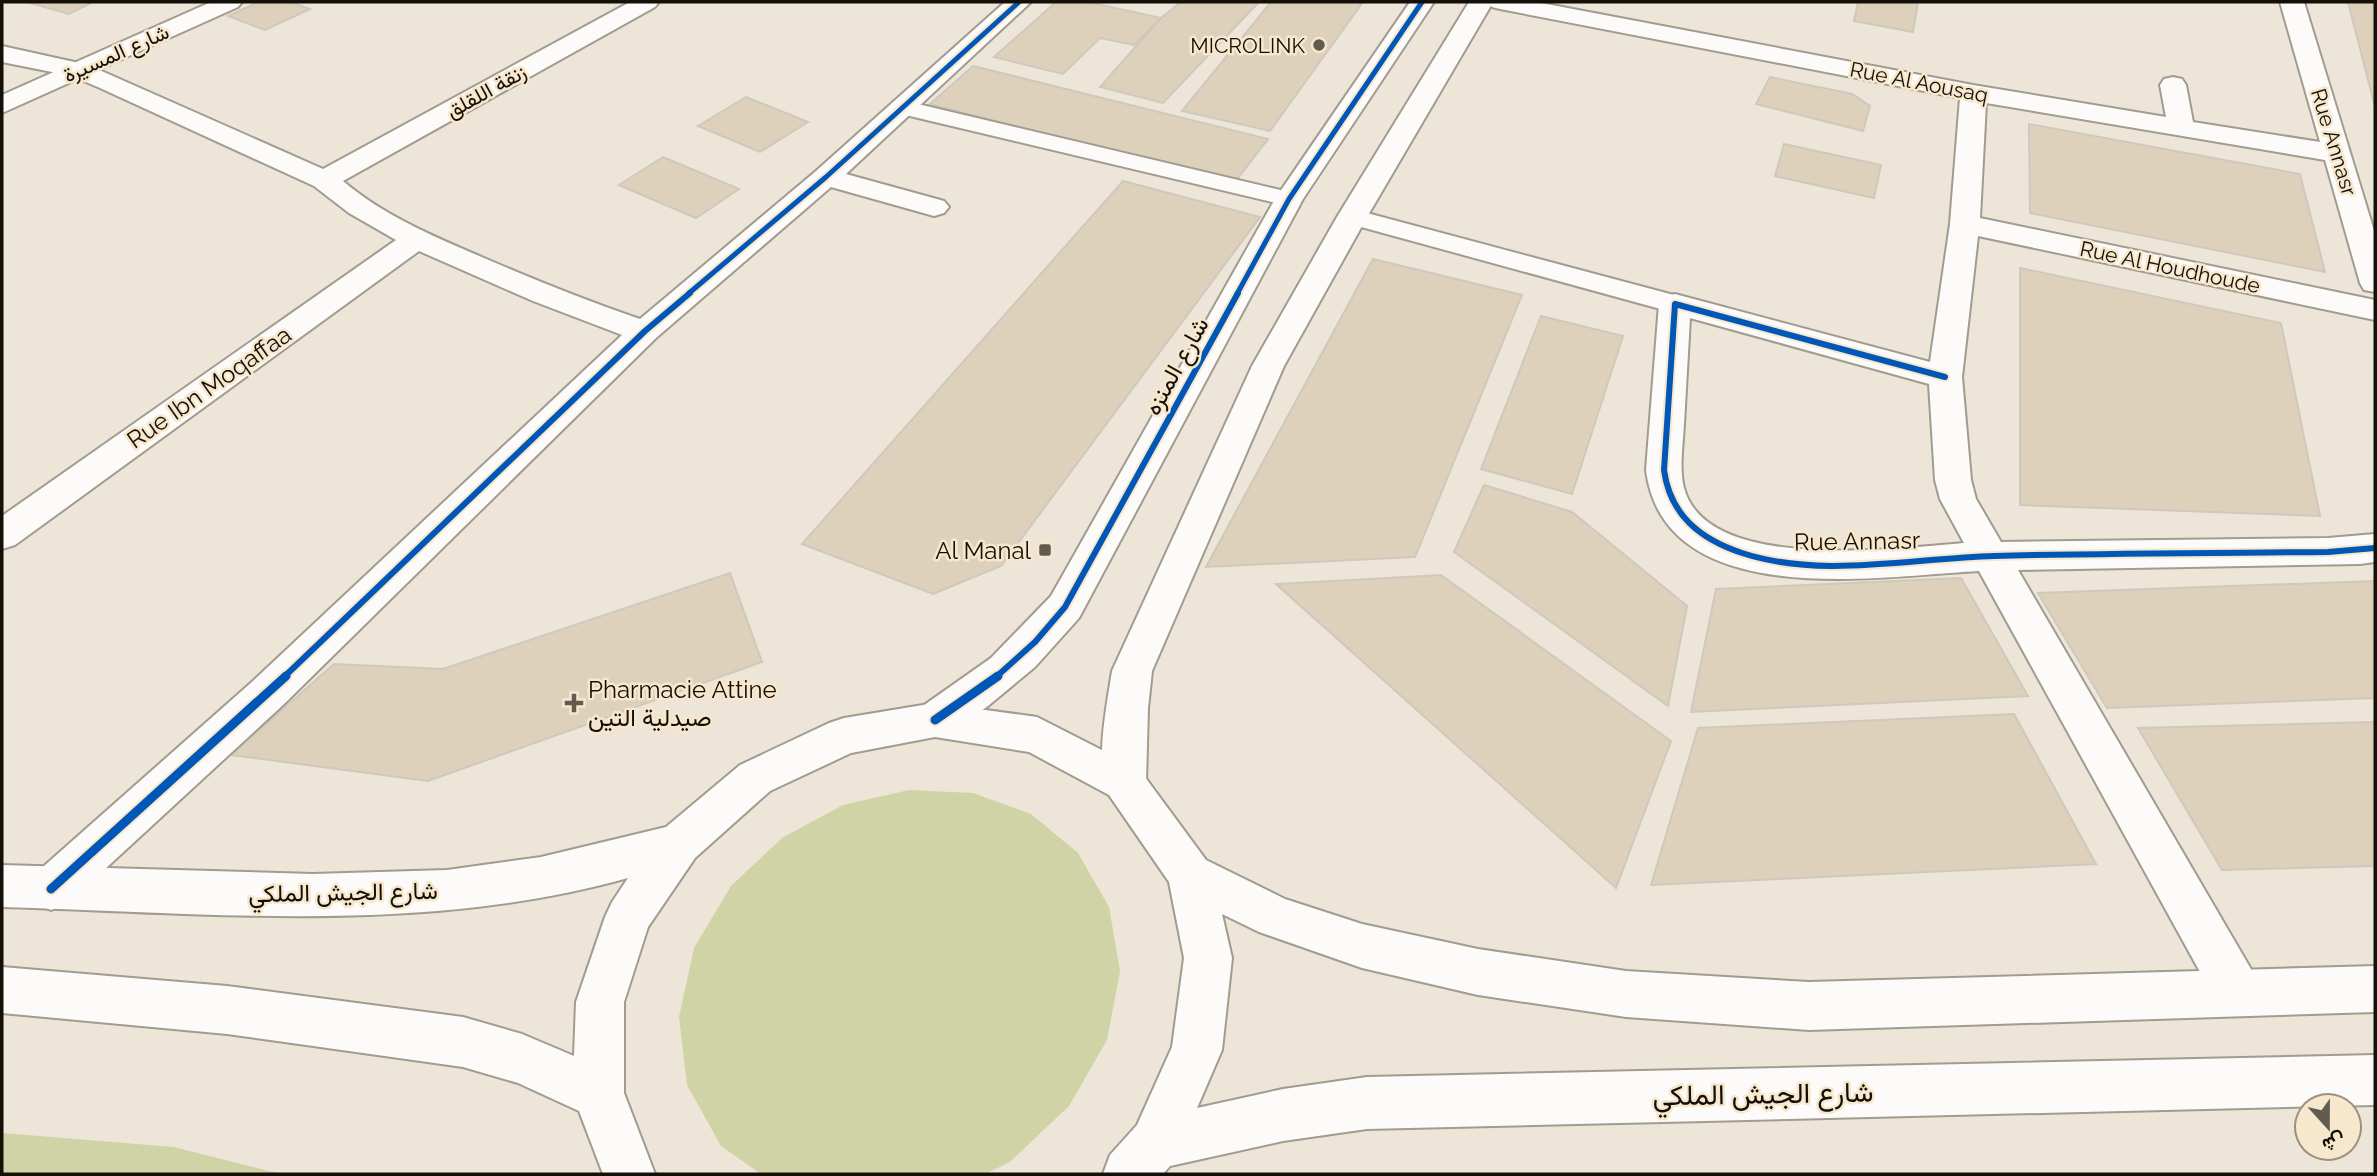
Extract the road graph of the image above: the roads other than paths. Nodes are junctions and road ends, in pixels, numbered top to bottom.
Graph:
1 (230, 2) edge
2 (647, 2) edge
3 (1019, 2) edge
4 (1422, 2) edge
5 (1481, 2) edge
6 (1500, 2) edge
7 (2292, 2) edge
8 (2, 54) edge
9 (75, 58) junction
10 (37, 60) junction
11 (2, 76) edge
12 (2173, 85) dead end
13 (1973, 93) junction
14 (2, 104) edge
15 (901, 107) junction
16 (2180, 127) junction
17 (2339, 154) junction
18 (827, 177) junction
19 (324, 180) junction
20 (1289, 199) junction
21 (934, 207) dead end
22 (1352, 216) junction
23 (1965, 224) junction
24 (416, 239) junction
25 (2375, 283) edge
26 (1675, 304) junction
27 (2375, 310) edge
28 (645, 331) junction
29 (1945, 377) junction
30 (2, 535) edge
31 (2375, 548) edge
32 (1989, 556) junction
33 (935, 720) junction
34 (1124, 782) junction
35 (679, 844) junction
36 (1190, 875) junction
37 (2, 886) edge
38 (51, 889) junction
39 (2375, 989) edge
40 (2, 990) edge
41 (2238, 993) junction
42 (2375, 1080) edge
43 (598, 1093) junction
44 (1142, 1159) edge
45 (629, 1174) edge

1 - 9 street, شارع المسيرة
2 - 19 street, زنقة اللقلق
3 - 15 street
4 - 20 street, شارع المنزه
5 - 22 street
6 - 13 street, Rue Al Aousaq
7 - 17 street, Rue Annasr
8 - 10 street
9 - 10 street
9 - 14 street, شارع المسيرة
9 - 19 street
10 - 11 street, شارع المسيرة
12 - 16 street
13 - 16 street, Rue Al Aousaq
13 - 23 street
15 - 18 street
15 - 20 lane
16 - 17 street, Rue Al Aousaq
17 - 25 street, Rue Annasr
18 - 21 street
18 - 28 street
19 - 24 street
20 - 33 street, شارع المنزه
22 - 26 lane
22 - 34 street
23 - 27 street, Rue Al Houdhoude
23 - 29 street
24 - 28 street
24 - 30 street, Rue Ibn Moqaffaa
26 - 29 street
26 - 32 street, Rue Annasr
28 - 38 street
29 - 32 street
31 - 32 street, Rue Annasr
32 - 41 street
33 - 34 street
33 - 35 street
34 - 36 street
35 - 38 street, شارع الجيش الملكي
35 - 43 street
36 - 41 street
36 - 44 street
37 - 38 street, شارع الجيش الملكي
39 - 41 street
40 - 43 street
42 - 44 street, شارع الجيش الملكي
43 - 45 street

